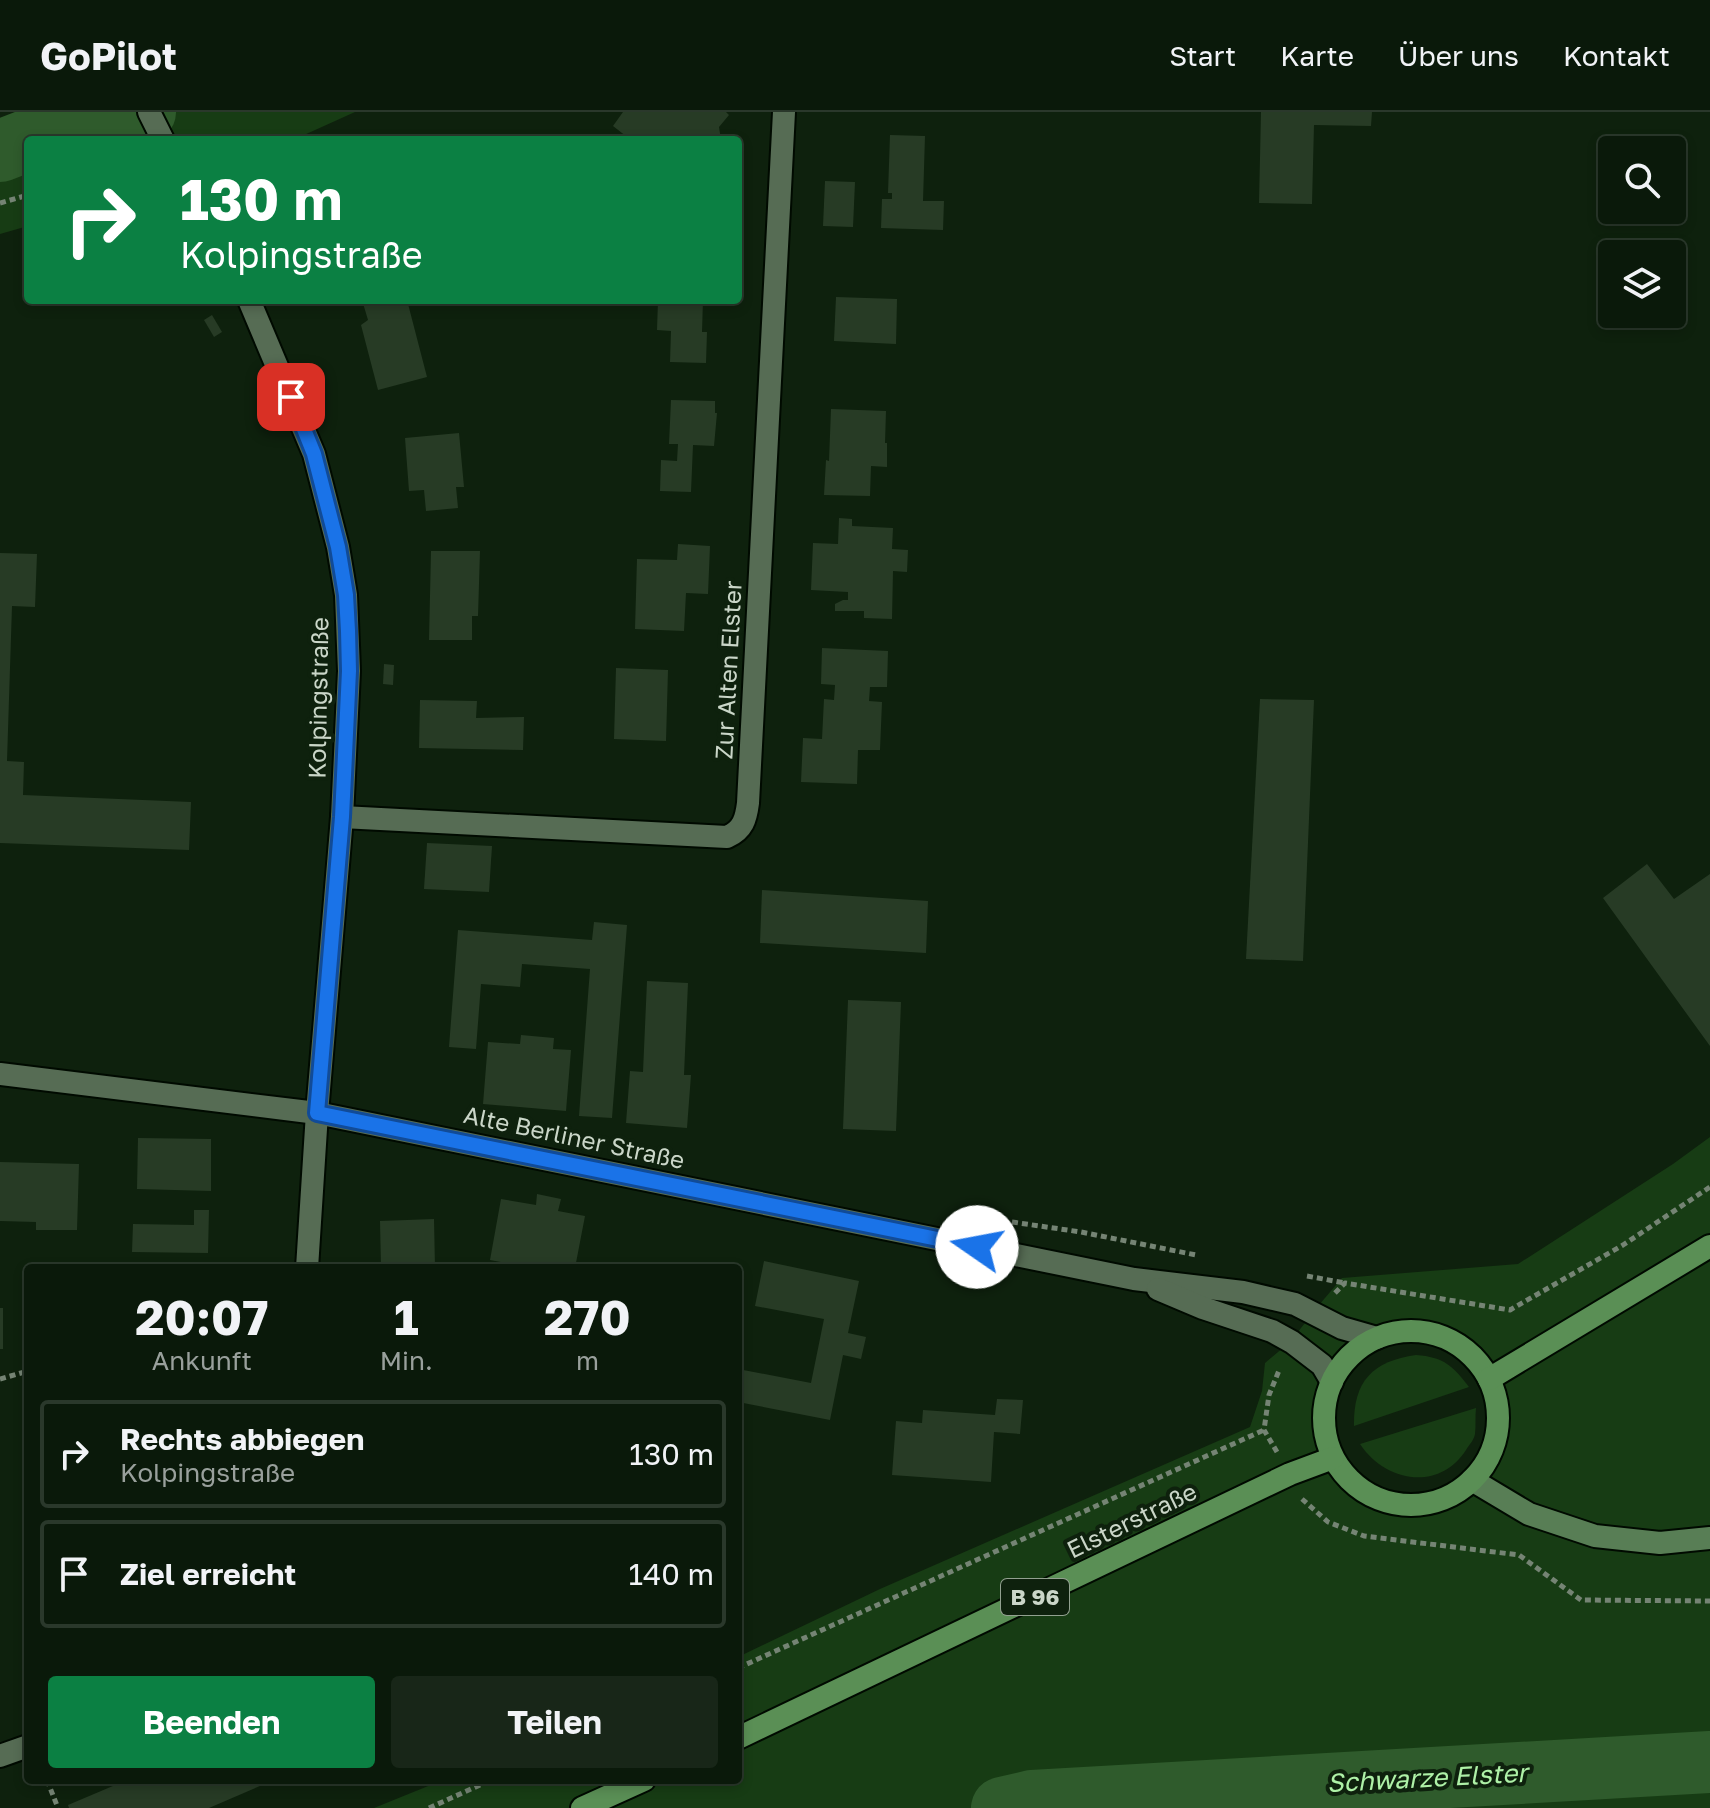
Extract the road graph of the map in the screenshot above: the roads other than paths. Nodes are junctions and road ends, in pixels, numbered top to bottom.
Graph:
1 (149, 112) edge
2 (784, 112) edge
3 (161, 136) edge
4 (251, 304) edge
5 (342, 817) junction
6 (0, 1074) edge
7 (317, 1113) junction
8 (1710, 1246) edge
9 (307, 1264) edge
10 (1134, 1279) junction
11 (1377, 1338) junction
12 (1489, 1379) junction
13 (1332, 1382) junction
14 (1333, 1458) junction
15 (1472, 1480) junction
16 (1710, 1538) edge
17 (742, 1736) edge
18 (24, 1747) edge
19 (0, 1756) edge
20 (635, 1784) edge
21 (582, 1808) edge

1 - 3 street
2 - 5 street, Zur Alten Elster
4 - 5 street, Kolpingstraße
5 - 7 street, Kolpingstraße
6 - 7 street, Alte Berliner Straße
7 - 9 street, Kolpingstraße
7 - 10 street, Alte Berliner Straße
8 - 12 main road
10 - 11 street, Alte Berliner Straße
10 - 13 street, Alte Berliner Straße
11 - 12 main road
11 - 13 main road
12 - 15 main road
13 - 14 main road
14 - 15 main road
14 - 17 main road, Elsterstraße / B 96
15 - 16 main road
18 - 19 street
20 - 21 main road

